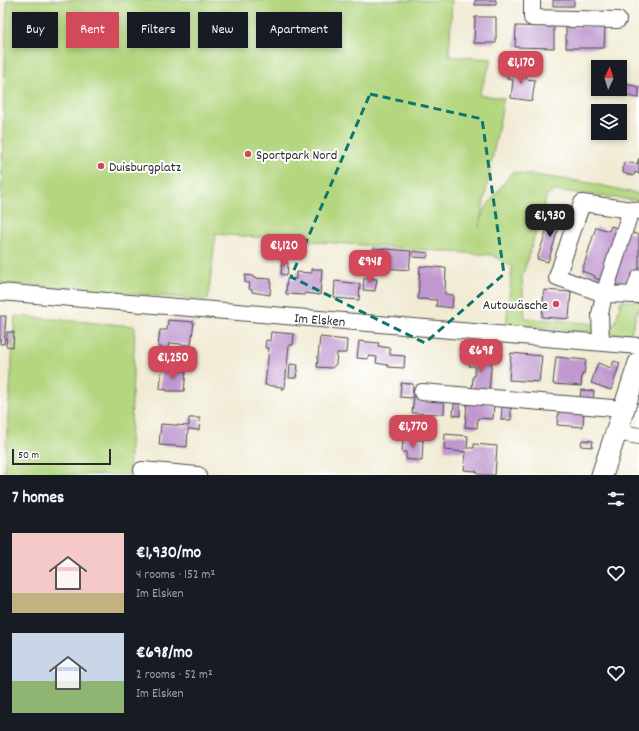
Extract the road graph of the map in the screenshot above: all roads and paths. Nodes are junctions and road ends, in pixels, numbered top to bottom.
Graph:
1 (532, 0) edge
2 (618, 20) dead end
3 (635, 210) edge
4 (639, 278) edge
5 (0, 292) edge
6 (604, 294) junction
7 (636, 295) edge
8 (601, 342) junction
9 (639, 346) edge
10 (639, 364) edge
11 (422, 392) dead end
12 (624, 409) junction
13 (616, 432) junction
14 (639, 436) edge
15 (142, 470) dead end
16 (198, 475) edge
17 (602, 475) edge

1 - 2 street
3 - 6 street
3 - 6 street
4 - 7 street
5 - 8 street, Im Elsken
6 - 7 street
6 - 8 street
8 - 9 street, Im Elsken
10 - 12 main road
11 - 12 street
12 - 13 main road
13 - 14 street
13 - 17 main road
15 - 16 street

